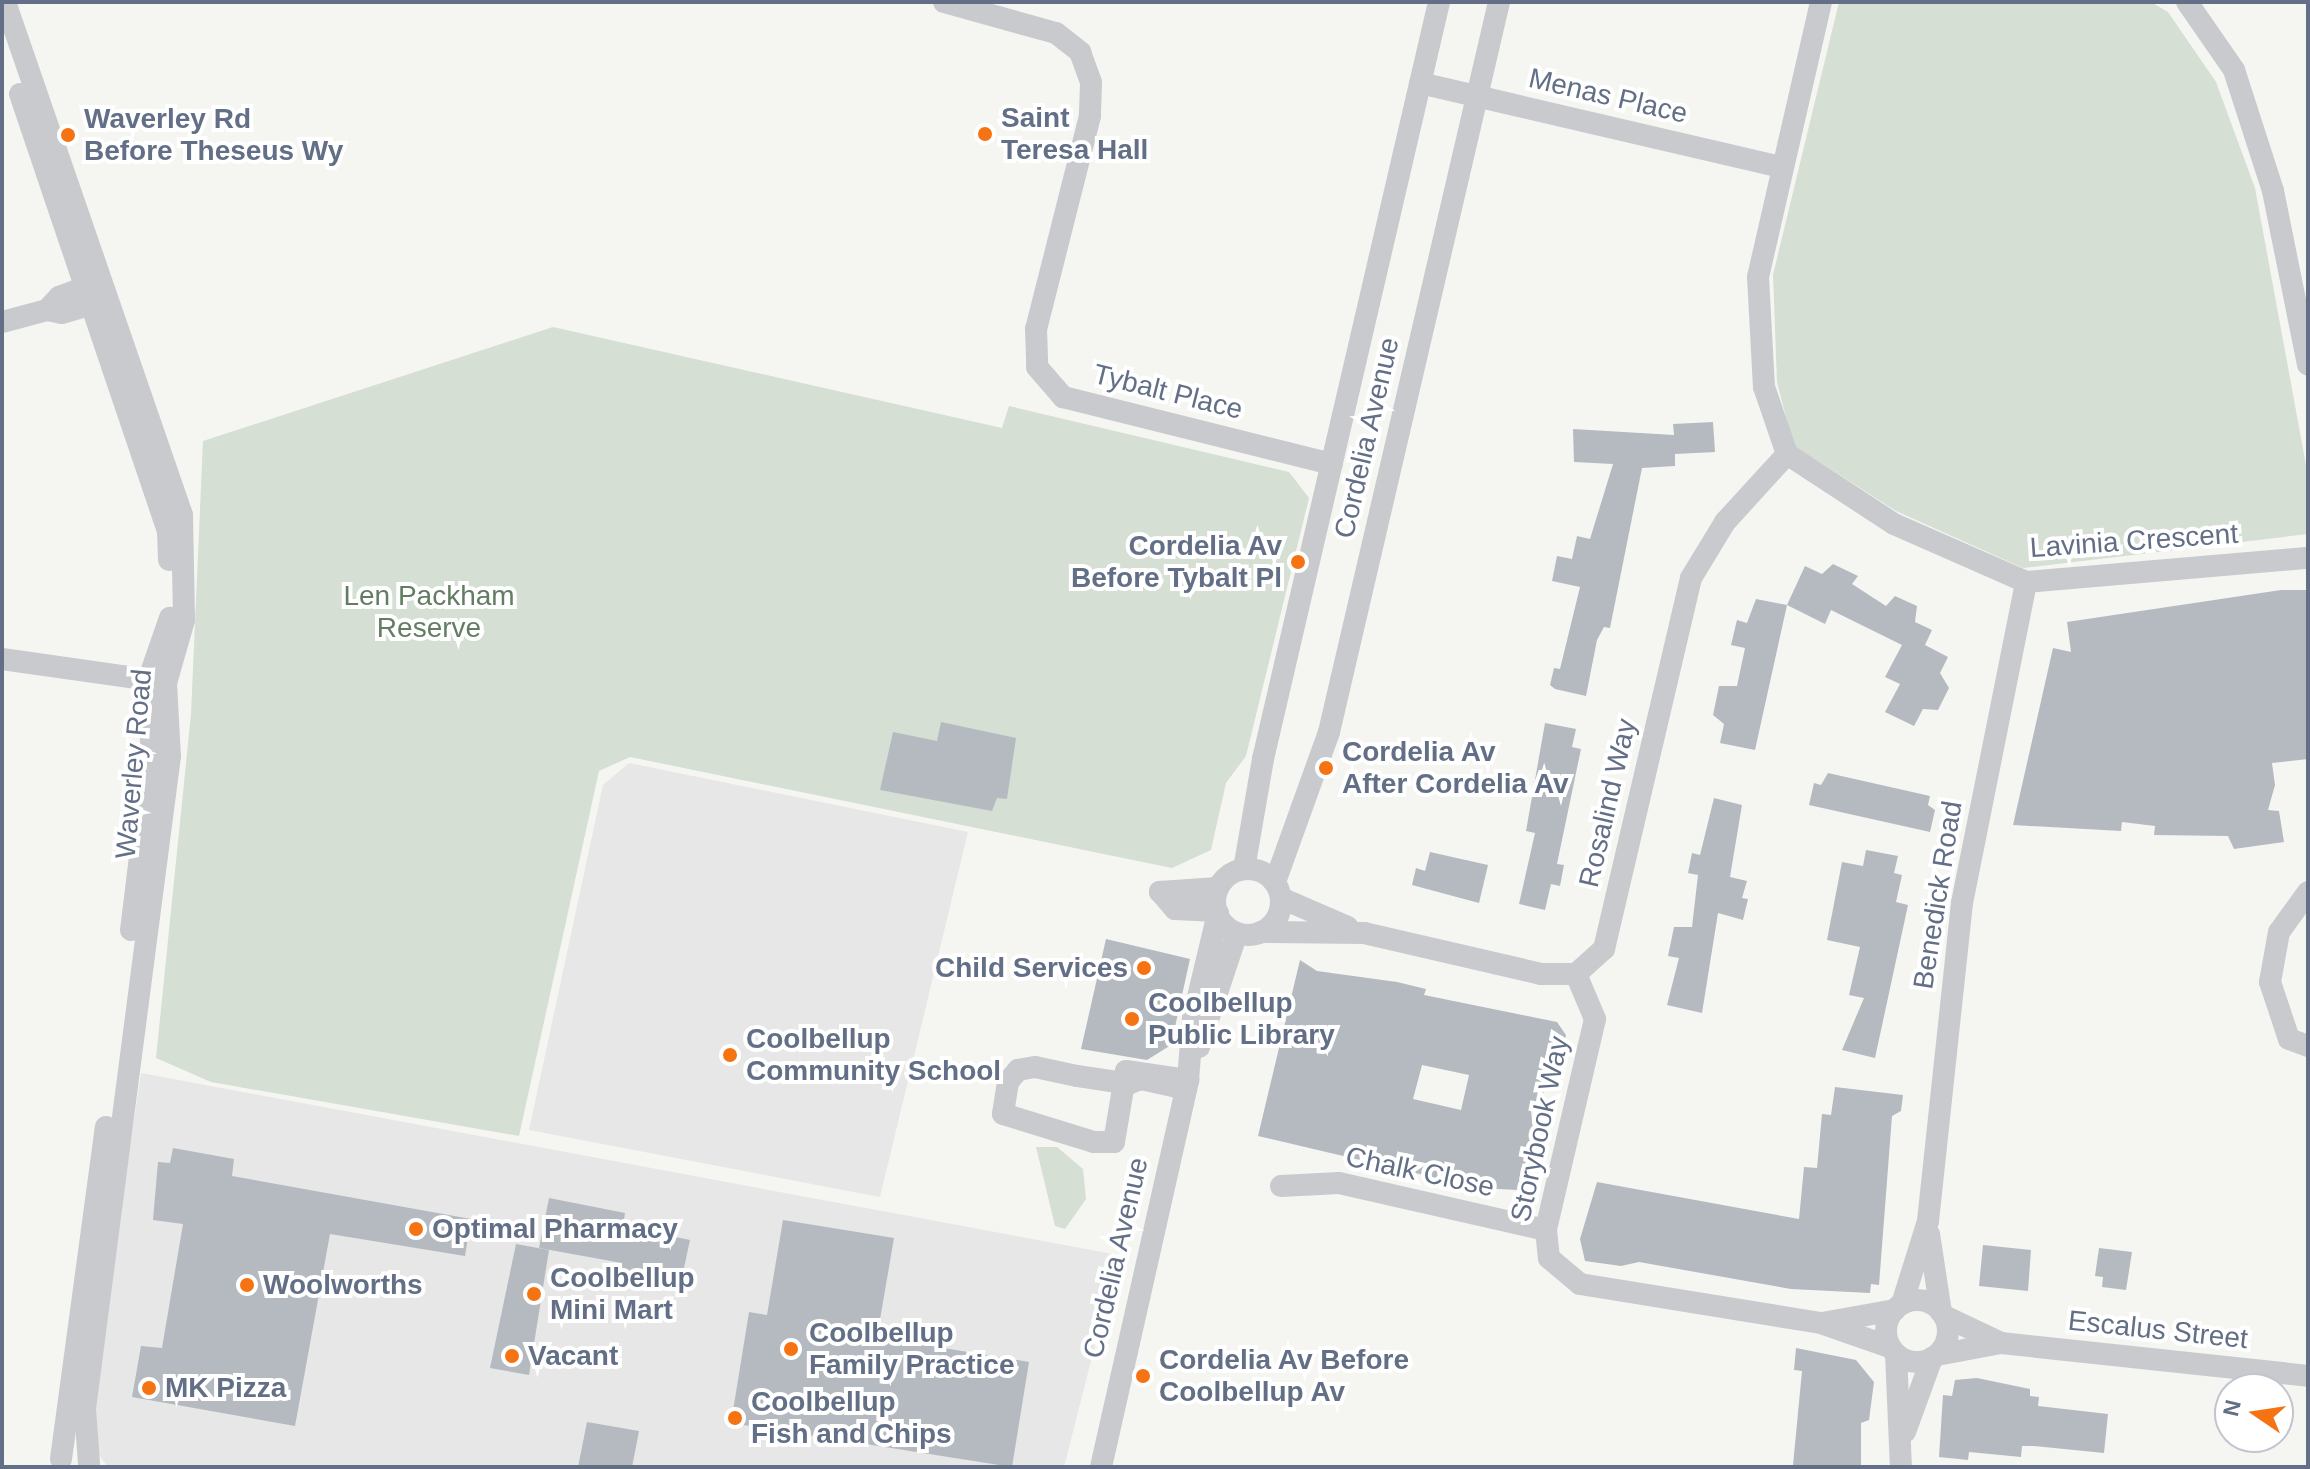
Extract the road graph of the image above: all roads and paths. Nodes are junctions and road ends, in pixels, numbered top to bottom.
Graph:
1 (5, 2) edge
2 (944, 2) edge
3 (1439, 2) edge
4 (1499, 2) edge
5 (1821, 2) edge
6 (2187, 2) edge
7 (2, 44) edge
8 (1420, 83) junction
9 (1478, 97) junction
10 (1782, 167) junction
11 (97, 293) junction
12 (2, 322) edge
13 (2308, 364) edge
14 (1787, 454) junction
15 (1332, 464) junction
16 (2308, 558) edge
17 (2026, 582) junction
18 (2, 659) edge
19 (157, 682) junction
20 (1244, 869) junction
21 (1218, 888) junction
22 (1278, 890) junction
23 (2308, 892) edge
24 (1217, 912) junction
25 (1261, 932) junction
26 (1237, 933) junction
27 (1364, 933) junction
28 (1576, 974) junction
29 (2308, 1046) edge
30 (1189, 1077) junction
31 (1124, 1083) junction
32 (1281, 1186) dead end
33 (1928, 1221) junction
34 (1546, 1230) junction
35 (1898, 1307) junction
36 (1943, 1314) junction
37 (1821, 1323) junction
38 (2001, 1343) junction
39 (1893, 1351) junction
40 (1935, 1357) junction
41 (2308, 1376) edge
42 (1904, 1437) junction
43 (55, 1463) edge
44 (91, 1465) edge
45 (1101, 1467) edge
46 (1901, 1467) edge

1 - 11 street, Waverley Road
2 - 15 street, Tybalt Place
3 - 8 street, Cordelia Avenue
4 - 9 street, Cordelia Avenue
5 - 10 street
6 - 13 street
7 - 11 street, Waverley Road
8 - 9 street, Menas Place
8 - 15 street, Cordelia Avenue
9 - 10 street, Menas Place
9 - 22 street, Cordelia Avenue
10 - 14 street
11 - 12 street
11 - 19 street, Waverley Road
14 - 17 street, Lavinia Crescent
14 - 28 street, Rosalind Way
15 - 20 street, Cordelia Avenue
16 - 17 street, Lavinia Crescent
17 - 33 street, Benedick Road
18 - 19 street
19 - 43 street, Waverley Road
19 - 44 street, Waverley Road
20 - 21 street
20 - 22 street
21 - 24 street
21 - 24 street
22 - 25 street
22 - 27 street
23 - 29 street
24 - 26 street
24 - 30 street
25 - 26 street
25 - 27 street
26 - 30 street
27 - 28 street
28 - 34 street, Storybook Way
30 - 31 street
30 - 45 street, Cordelia Avenue
31 - 31 street
32 - 34 street, Chalk Close
33 - 35 street
33 - 36 street
34 - 37 street, Storybook Way
35 - 36 street
35 - 37 street
35 - 39 street
36 - 38 street
36 - 40 street
37 - 39 street
38 - 40 street
38 - 41 street, Escalus Street
39 - 40 street
39 - 42 street
40 - 42 street
42 - 46 street
43 - 44 street

